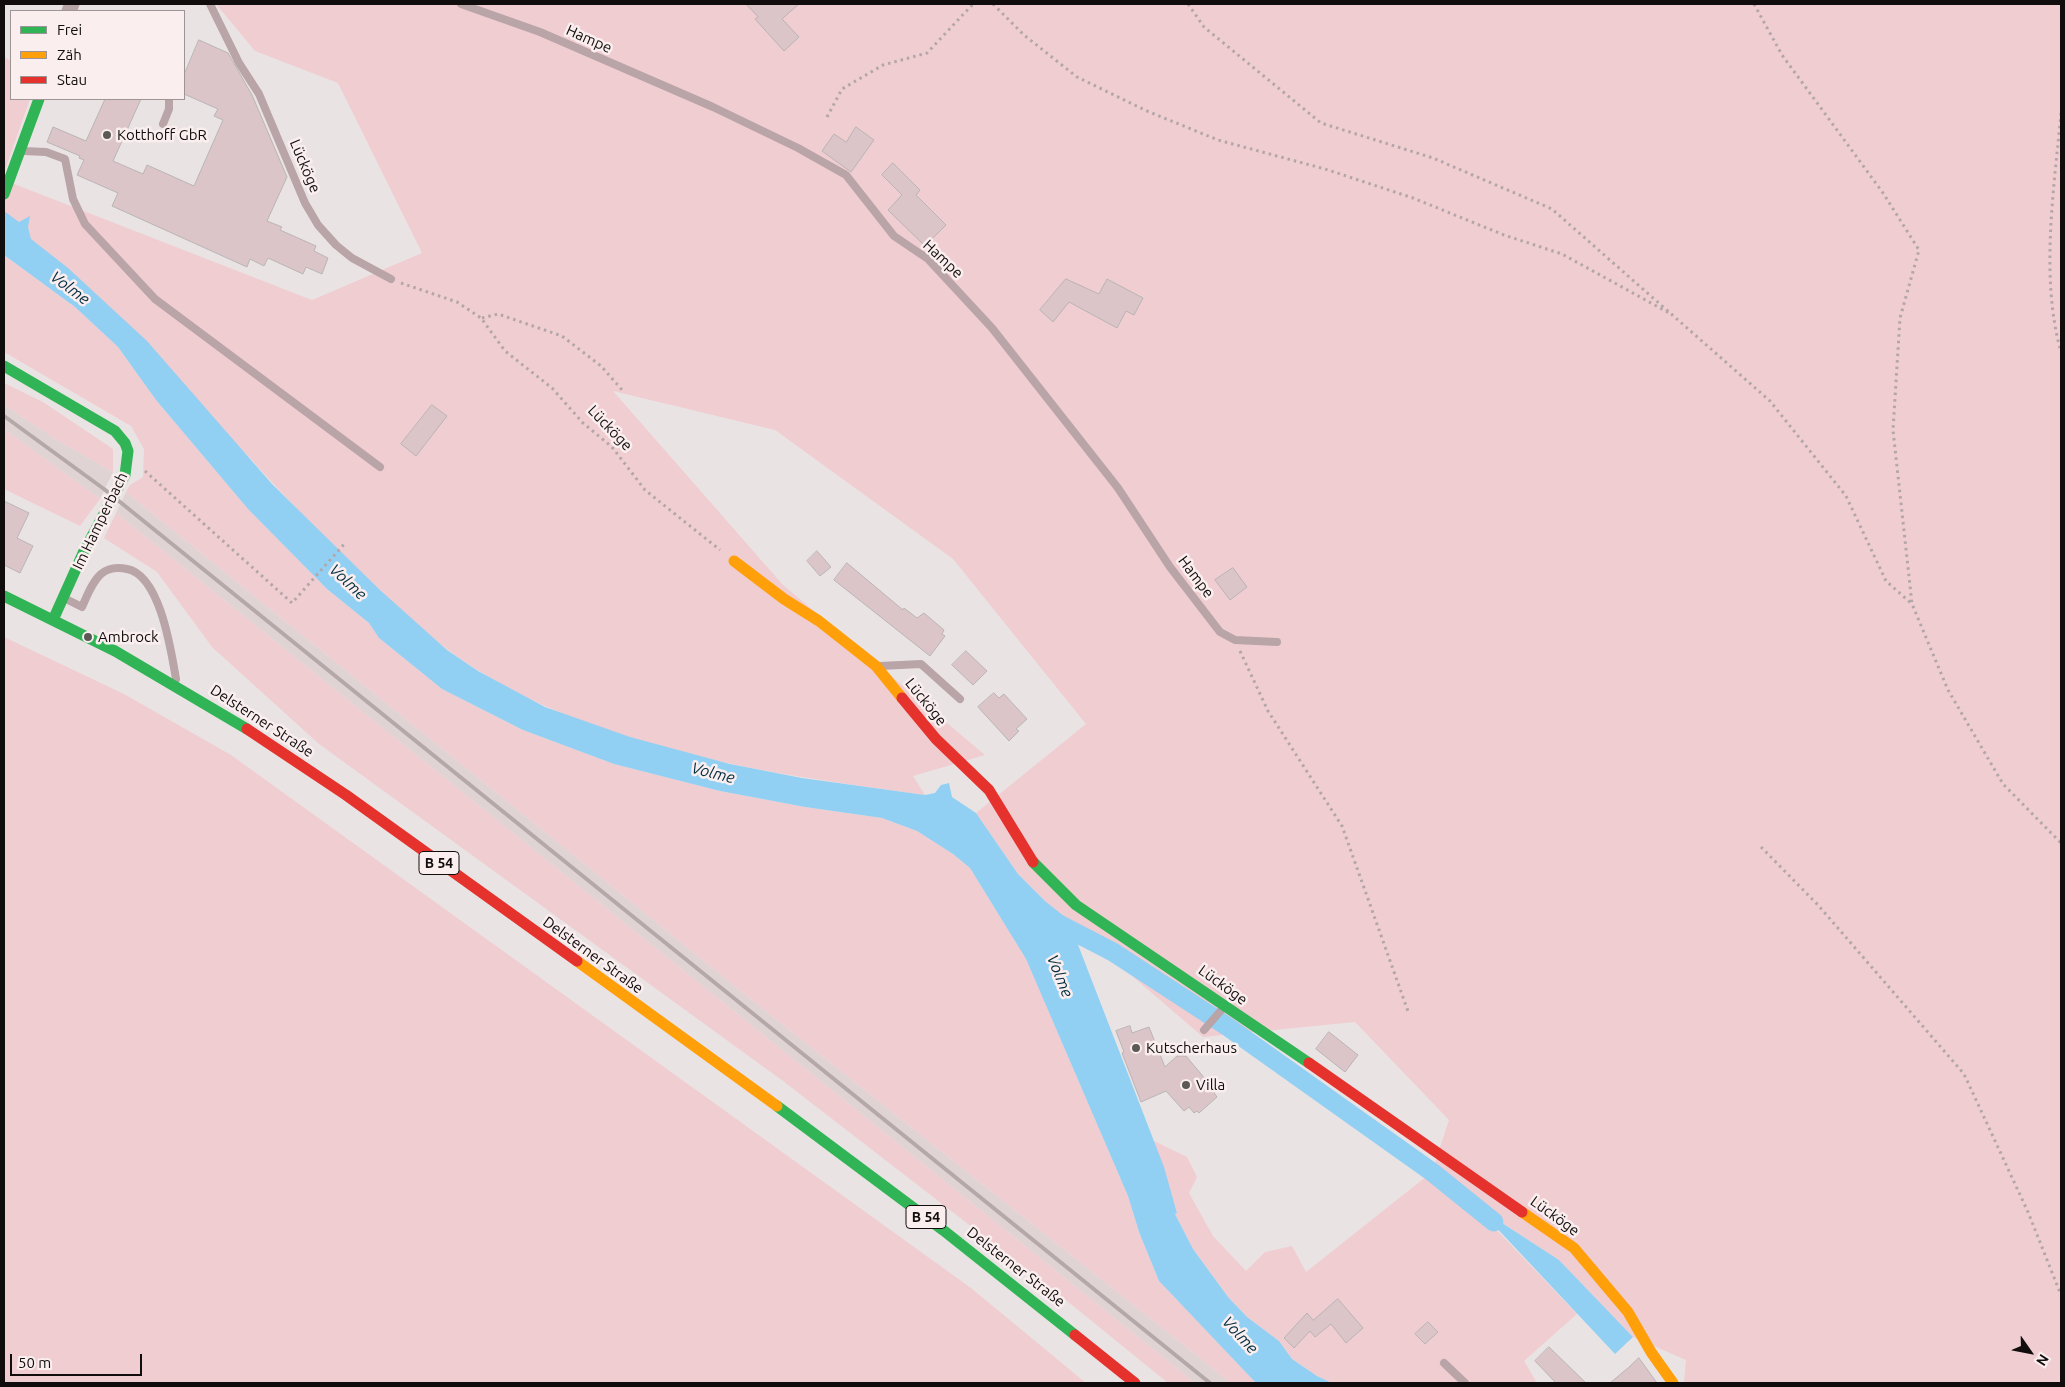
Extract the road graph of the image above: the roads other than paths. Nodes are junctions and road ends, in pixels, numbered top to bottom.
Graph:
1 (210, 4) edge
2 (461, 4) edge
3 (39, 100) edge
4 (169, 100) edge
5 (163, 124) dead end
6 (20, 151) junction
7 (4, 194) edge
8 (391, 279) road end
9 (4, 366) edge
10 (380, 467) dead end
11 (734, 561) road end
12 (4, 596) edge
13 (63, 598) junction
14 (53, 620) junction
15 (1277, 642) dead end
16 (876, 666) junction
17 (177, 686) junction
18 (960, 699) dead end
19 (1225, 1005) junction
20 (1204, 1030) dead end
21 (1444, 1363) dead end
22 (1135, 1383) edge
23 (1465, 1383) edge
24 (1673, 1383) edge

1 - 8 lane, Lücköge
2 - 15 lane, Hampe
3 - 6 street
4 - 5 lane
6 - 7 street
6 - 10 lane
9 - 13 street, Im Hamperbach
11 - 16 street, Lücköge
12 - 14 street, Delsterner Straße / B 54
13 - 14 street, Im Hamperbach
13 - 17 lane
14 - 17 street, Delsterner Straße / B 54
16 - 18 lane
16 - 19 street, Lücköge
17 - 22 street, Delsterner Straße / B 54
19 - 20 lane
19 - 24 street, Lücköge
21 - 23 lane

